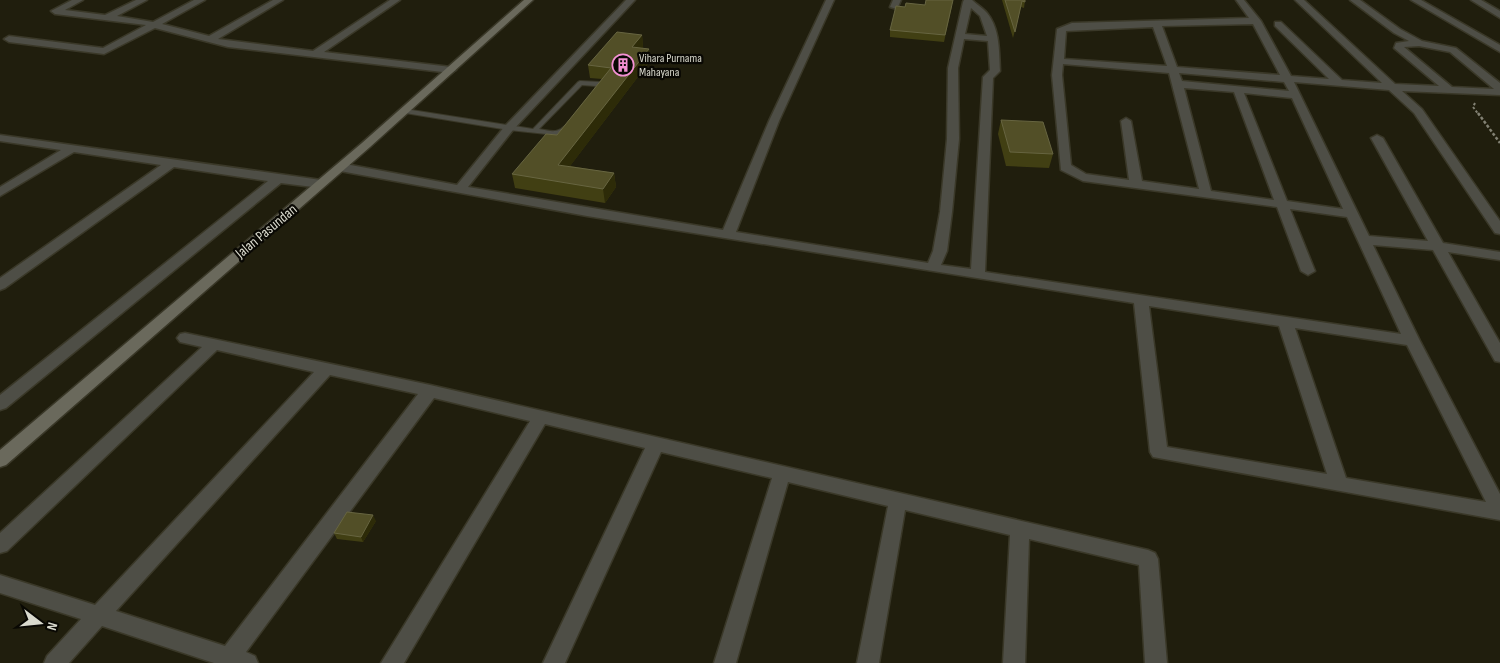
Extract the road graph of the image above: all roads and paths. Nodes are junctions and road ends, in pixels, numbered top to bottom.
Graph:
1 (79, 0) edge
2 (143, 0) edge
3 (201, 0) edge
4 (279, 0) edge
5 (396, 0) edge
6 (529, 0) edge
7 (631, 0) edge
8 (830, 0) edge
9 (1240, 0) edge
10 (1300, 0) edge
11 (1354, 0) edge
12 (1415, 0) edge
13 (1475, 0) edge
14 (968, 1) edge
15 (1500, 16) edge
16 (106, 18) junction
17 (1256, 21) junction
18 (154, 24) junction
19 (1157, 24) junction
20 (1278, 24) dead end
21 (960, 36) junction
22 (9, 39) dead end
23 (993, 39) junction
24 (211, 40) junction
25 (1419, 43) junction
26 (1500, 49) edge
27 (315, 54) junction
28 (1058, 60) junction
29 (1172, 68) junction
30 (451, 70) junction
31 (1287, 78) junction
32 (1338, 82) junction
33 (1178, 84) junction
34 (1393, 87) junction
35 (1448, 88) junction
36 (1500, 88) edge
37 (1238, 90) junction
38 (1500, 92) edge
39 (595, 94) edge
40 (1296, 95) junction
41 (1481, 102) dead end
42 (405, 111) junction
43 (1126, 121) dead end
44 (570, 124) edge
45 (509, 128) junction
46 (534, 131) junction
47 (0, 138) edge
48 (1377, 138) dead end
49 (1500, 143) edge
50 (72, 149) junction
51 (172, 164) junction
52 (340, 168) junction
53 (278, 179) junction
54 (321, 184) junction
55 (1136, 184) junction
56 (461, 188) junction
57 (0, 192) edge
58 (1206, 194) junction
59 (1283, 205) junction
60 (1352, 214) junction
61 (1500, 230) edge
62 (728, 235) junction
63 (1365, 240) junction
64 (1436, 246) junction
65 (1500, 256) edge
66 (933, 268) junction
67 (1308, 271) dead end
68 (978, 274) junction
69 (0, 285) edge
70 (1141, 299) junction
71 (1285, 322) junction
72 (185, 338) dead end
73 (1412, 341) junction
74 (214, 344) junction
75 (1500, 357) edge
76 (327, 368) junction
77 (430, 391) junction
78 (0, 404) edge
79 (541, 417) junction
80 (656, 444) junction
81 (0, 460) edge
82 (782, 473) junction
83 (1339, 484) junction
84 (898, 500) junction
85 (1500, 512) edge
86 (1020, 529) junction
87 (0, 545) edge
88 (0, 584) edge
89 (98, 615) junction
90 (234, 661) edge
91 (55, 663) edge
92 (392, 663) edge
93 (554, 663) edge
94 (725, 663) edge
95 (868, 663) edge
96 (1014, 663) edge
97 (1156, 663) edge

1 - 16 street
2 - 16 street
3 - 18 street
4 - 24 street
5 - 27 street
6 - 30 street, Jalan Pasundan
7 - 45 street
8 - 62 street
9 - 17 street
10 - 34 street
11 - 25 street
12 - 26 street
13 - 15 street
14 - 21 street
14 - 23 street
16 - 18 street
17 - 19 street
17 - 31 street
18 - 22 street
18 - 24 street
19 - 28 street
19 - 29 street
20 - 32 street
21 - 23 street
21 - 66 street
23 - 68 street
24 - 27 street
25 - 35 street
25 - 36 street
27 - 30 street
28 - 29 street
28 - 55 street
29 - 31 street
29 - 33 street
30 - 42 street, Jalan Pasundan
31 - 32 street
31 - 40 street
32 - 34 street
33 - 37 street
33 - 58 street
34 - 35 street
34 - 61 street
35 - 38 street
37 - 40 street
37 - 59 street
39 - 46 lane
40 - 60 street
41 - 49 path
42 - 45 lane
42 - 52 street, Jalan Pasundan
43 - 55 street
44 - 46 lane
45 - 46 lane
45 - 56 street
47 - 50 street
48 - 64 street
50 - 51 street
50 - 57 street
51 - 53 street
51 - 69 street
52 - 54 street, Jalan Pasundan
52 - 56 street
53 - 54 street
53 - 78 street
54 - 81 street, Jalan Pasundan
55 - 58 street
56 - 62 street
58 - 59 street
59 - 60 street
59 - 67 street
60 - 63 street
62 - 66 street
63 - 64 street
63 - 73 street
64 - 65 street
64 - 75 street
66 - 68 street
68 - 70 street
70 - 71 street
70 - 83 street
71 - 73 street
71 - 83 street
72 - 74 street
73 - 85 street
74 - 76 street
74 - 87 street
76 - 77 street
76 - 89 street
77 - 79 street
77 - 90 street
79 - 80 street
79 - 92 street
80 - 82 street
80 - 93 street
82 - 84 street
82 - 94 street
83 - 85 street
84 - 86 street
84 - 95 street
86 - 96 street
86 - 97 street
88 - 89 street
89 - 90 street
89 - 91 street

